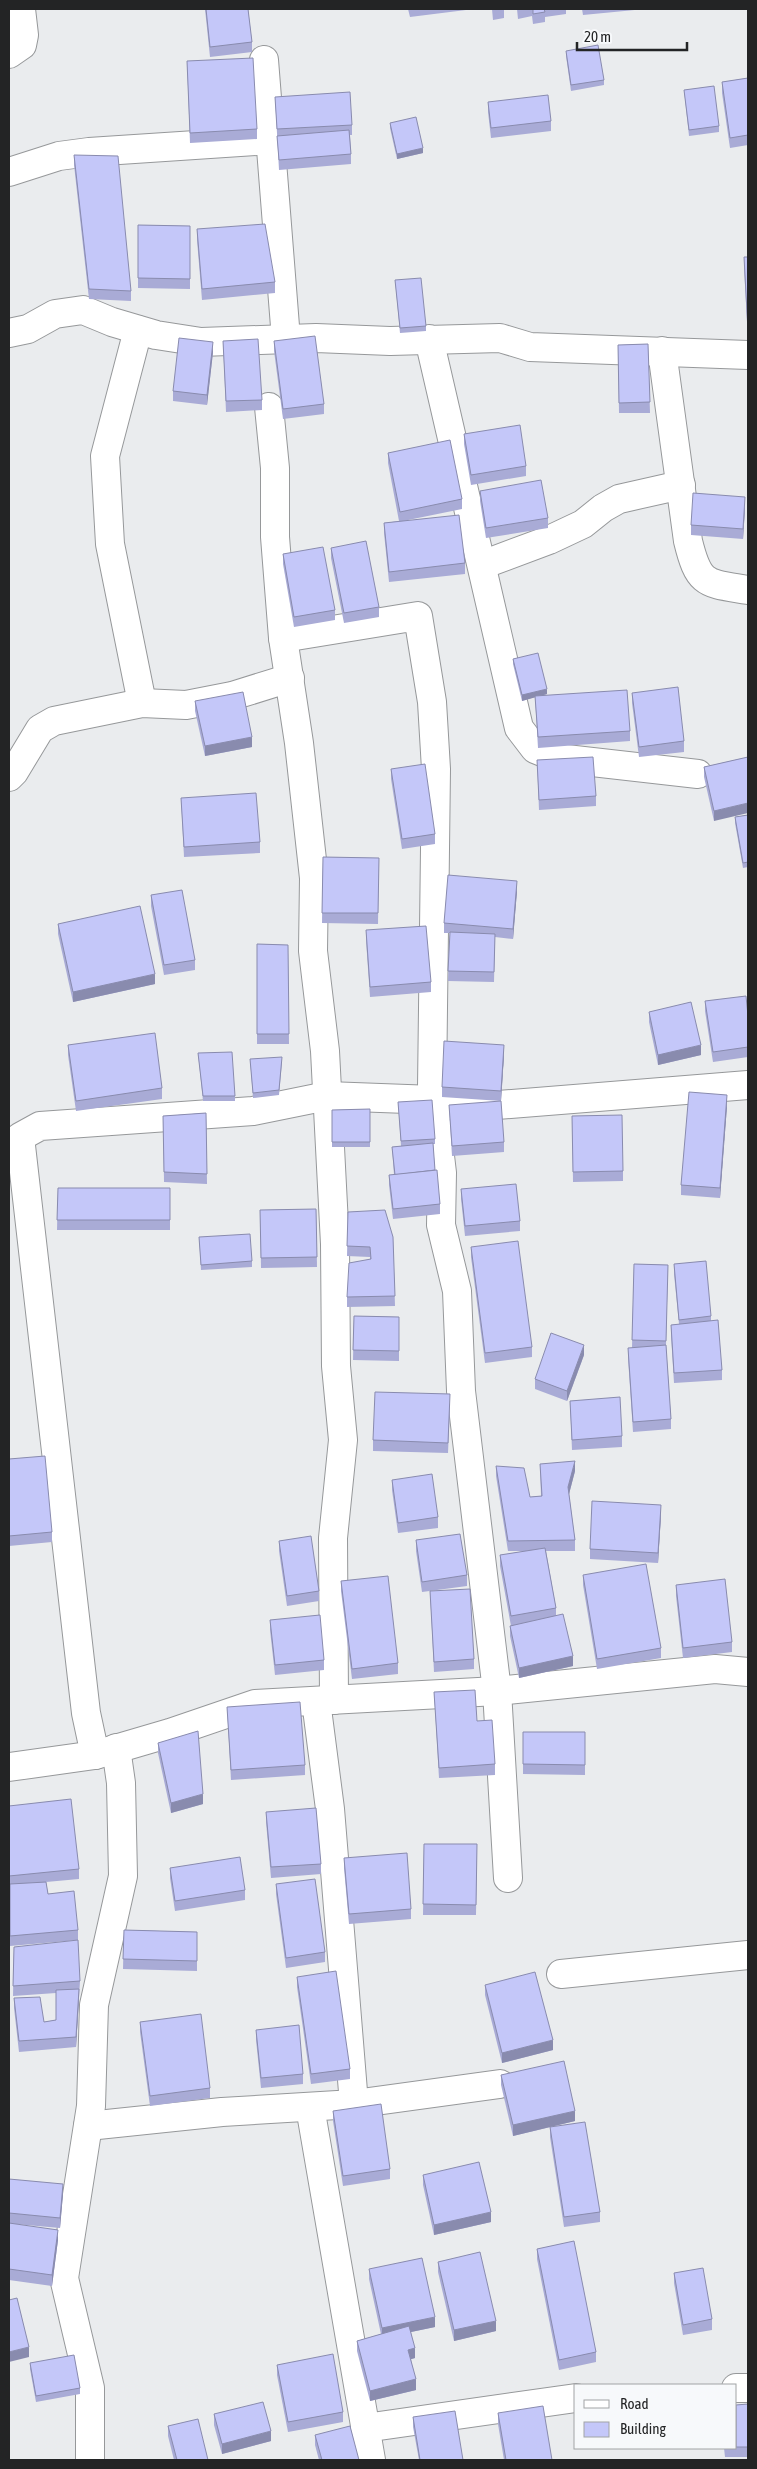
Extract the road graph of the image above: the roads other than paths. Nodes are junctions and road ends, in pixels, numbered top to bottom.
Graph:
1 (21, 9) edge
2 (9, 54) edge
3 (264, 60) dead end
4 (271, 140) junction
5 (9, 172) edge
6 (138, 330) junction
7 (9, 333) edge
8 (286, 339) junction
9 (430, 340) junction
10 (662, 351) junction
11 (748, 355) edge
12 (269, 407) dead end
13 (681, 485) junction
14 (482, 565) junction
15 (748, 590) edge
16 (283, 638) junction
17 (290, 678) junction
18 (142, 703) junction
19 (698, 774) dead end
20 (9, 777) edge
21 (748, 1085) edge
22 (327, 1096) junction
23 (434, 1100) junction
24 (748, 1672) edge
25 (496, 1691) junction
26 (325, 1701) junction
27 (106, 1751) junction
28 (9, 1767) edge
29 (508, 1878) dead end
30 (748, 1955) edge
31 (561, 1974) dead end
32 (500, 2084) edge
33 (354, 2104) junction
34 (310, 2107) junction
35 (88, 2126) junction
36 (574, 2398) edge
37 (365, 2428) junction
38 (90, 2460) edge
39 (371, 2460) edge

1 - 2 street
3 - 4 street
4 - 5 street
4 - 8 street
6 - 7 street
6 - 8 street
6 - 18 street
8 - 9 street
9 - 10 street
9 - 14 street
10 - 11 street
10 - 13 street
12 - 16 street
13 - 14 street
13 - 15 street
14 - 19 street
16 - 17 street
16 - 23 street
17 - 18 street
17 - 22 street
18 - 20 street
21 - 23 street
22 - 23 street
22 - 26 street
22 - 27 street
23 - 25 street
24 - 25 street
25 - 26 street
25 - 29 street
26 - 27 street
26 - 33 street
27 - 28 street
27 - 35 street
30 - 31 street
32 - 33 street
33 - 34 street
34 - 35 street
34 - 37 street
35 - 38 street
36 - 37 street
37 - 39 street

